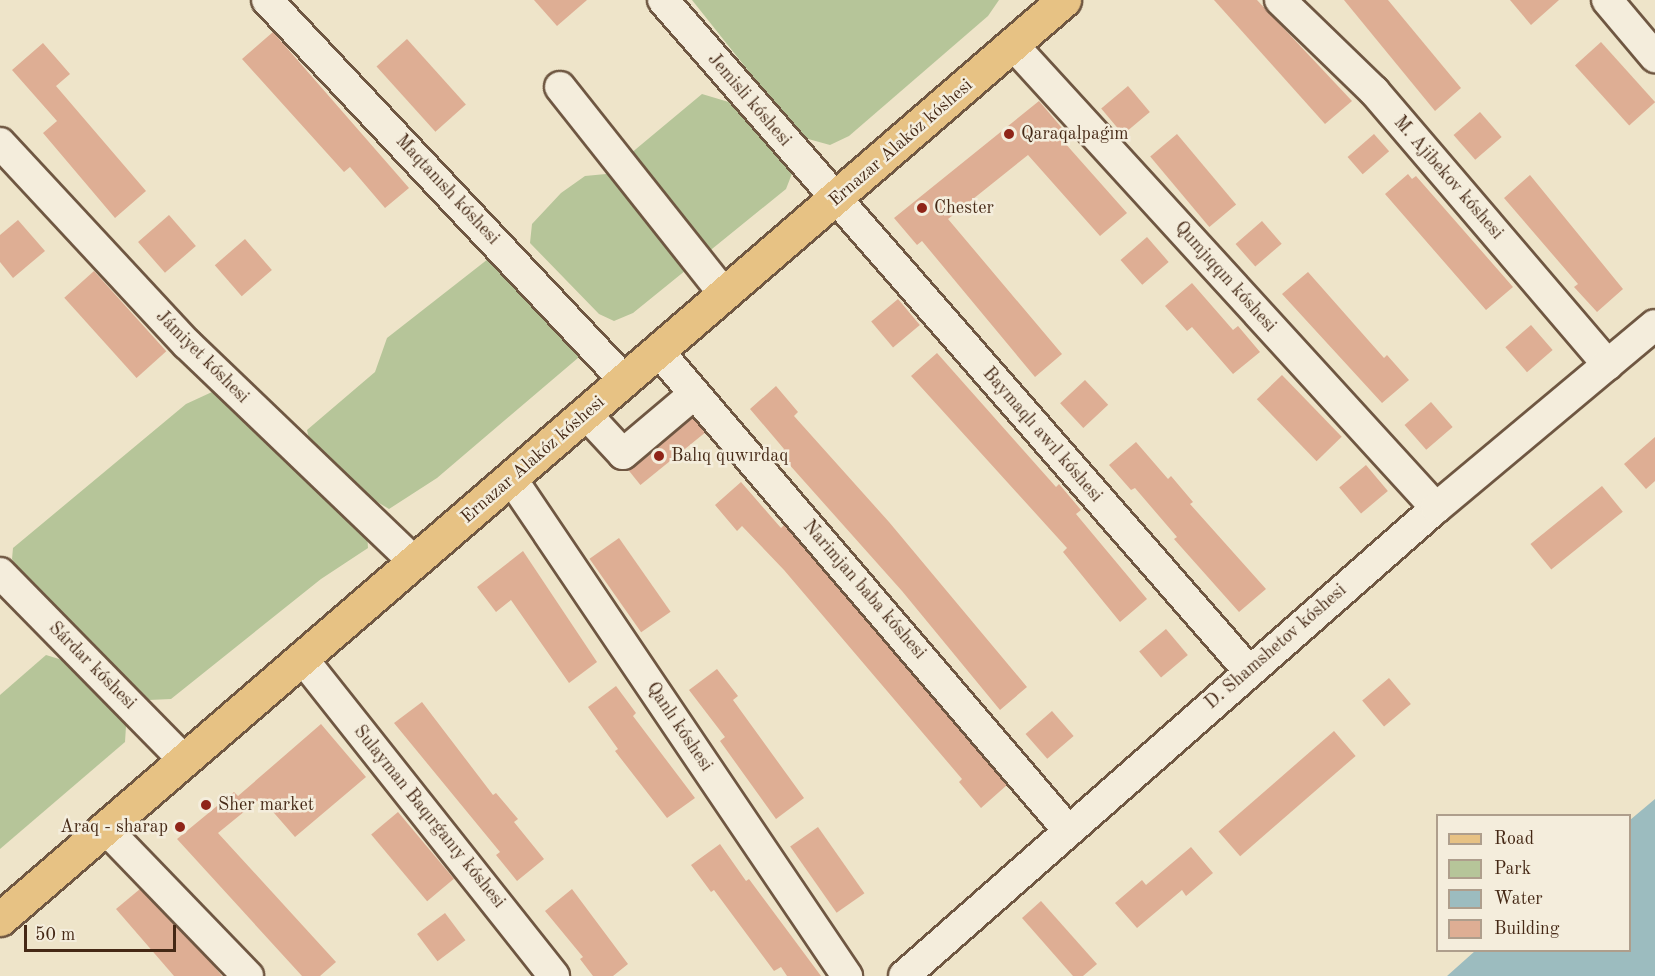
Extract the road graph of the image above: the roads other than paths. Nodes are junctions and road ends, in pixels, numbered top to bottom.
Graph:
1 (267, 0) edge
2 (663, 0) edge
3 (1280, 0) edge
4 (1606, 0) edge
5 (1048, 5) edge
6 (1013, 45) junction
7 (1655, 57) edge
8 (560, 87) dead end
9 (0, 143) edge
10 (836, 199) junction
11 (725, 295) junction
12 (1655, 325) edge
13 (659, 351) junction
14 (1608, 365) junction
15 (625, 381) junction
16 (694, 394) junction
17 (586, 414) junction
18 (512, 478) junction
19 (1436, 508) junction
20 (414, 562) junction
21 (0, 573) edge
22 (302, 658) junction
23 (1249, 671) junction
24 (184, 760) junction
25 (105, 828) junction
26 (1068, 830) junction
27 (0, 919) edge
28 (248, 976) edge
29 (554, 976) edge
30 (847, 976) edge
31 (903, 976) edge

1 - 15 street, Maqtanısh kóshesi
2 - 10 street, Jemisli kóshesi
3 - 14 street, M. Ajibekov kóshesi
4 - 7 street
5 - 6 main road, Ernazar Alakóz kóshesi
6 - 10 main road, Ernazar Alakóz kóshesi
6 - 19 street, Qumjıqqın kóshesi
8 - 11 street
9 - 20 street, Jámiyet kóshesi
10 - 11 main road, Ernazar Alakóz kóshesi
10 - 23 street, Baymaqlı awıl kóshesi
11 - 13 main road, Ernazar Alakóz kóshesi
12 - 14 street, D. Shamshetov kóshesi
13 - 15 main road, Ernazar Alakóz kóshesi
13 - 16 street, Narimjan baba kóshesi
14 - 19 street, D. Shamshetov kóshesi
15 - 17 main road, Ernazar Alakóz kóshesi
16 - 17 street
16 - 26 street, Narimjan baba kóshesi
17 - 18 main road, Ernazar Alakóz kóshesi
18 - 20 main road, Ernazar Alakóz kóshesi
18 - 30 street, Qanlı kóshesi
19 - 23 street, D. Shamshetov kóshesi
20 - 22 main road, Ernazar Alakóz kóshesi
21 - 24 street, Sárdar kóshesi
22 - 24 main road, Ernazar Alakóz kóshesi
22 - 29 street, Sulayman Baqırǵanıy kóshesi
23 - 26 street, D. Shamshetov kóshesi
24 - 25 main road, Ernazar Alakóz kóshesi
25 - 27 main road, Ernazar Alakóz kóshesi
25 - 28 street
26 - 31 street, D. Shamshetov kóshesi

